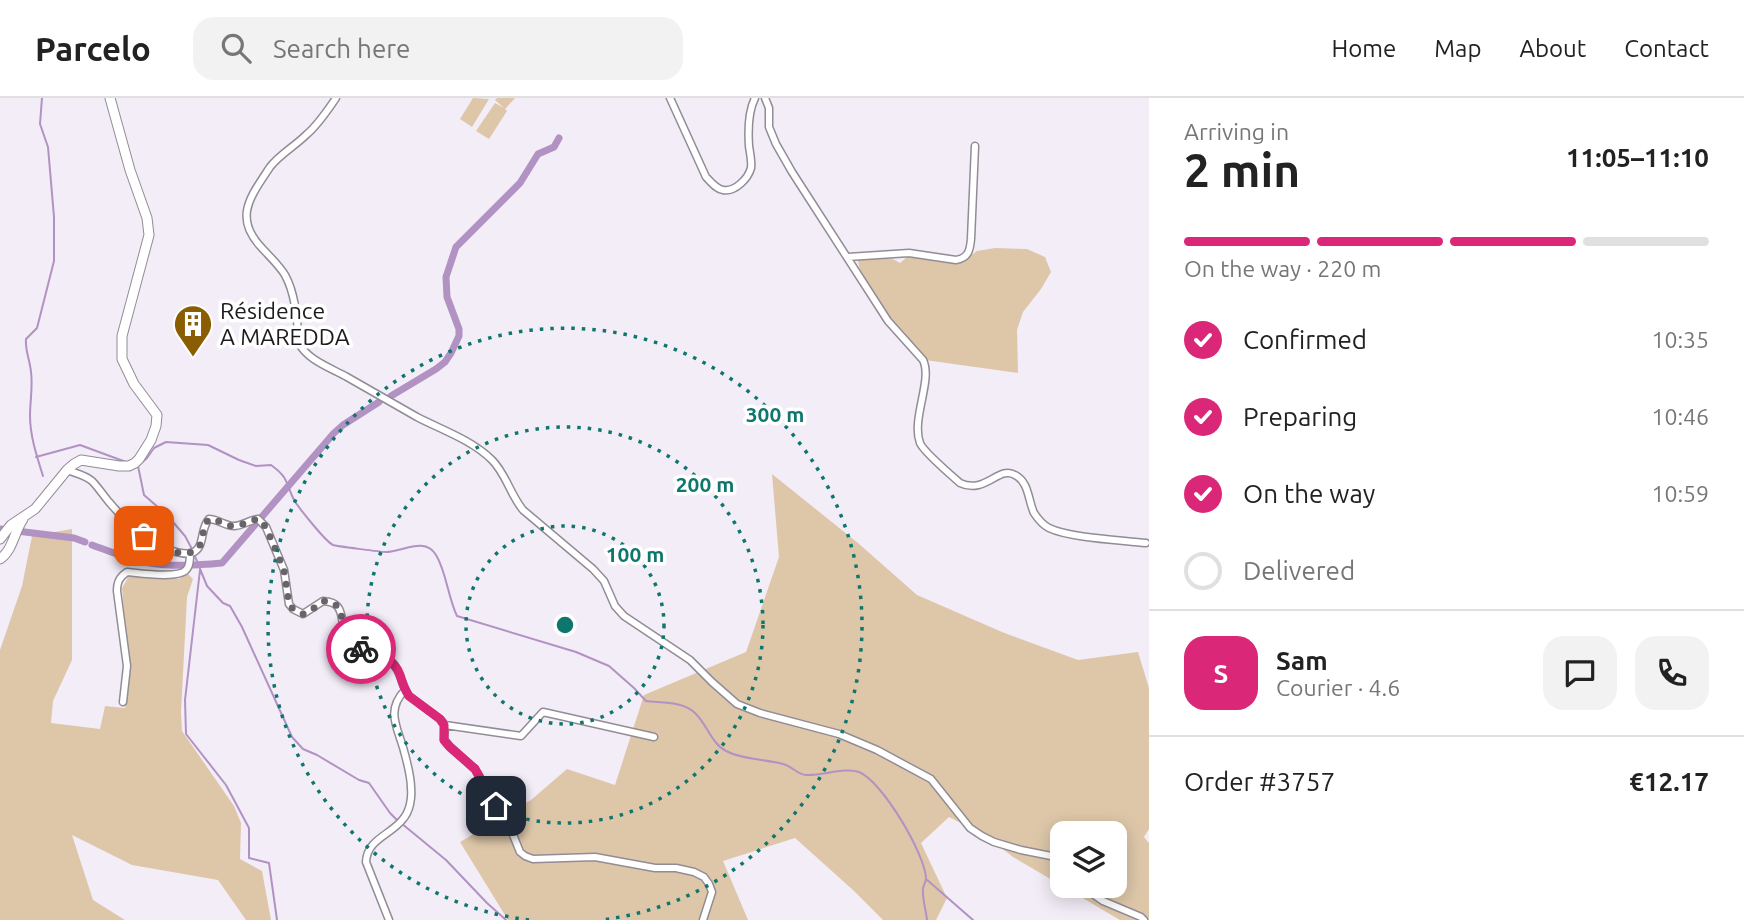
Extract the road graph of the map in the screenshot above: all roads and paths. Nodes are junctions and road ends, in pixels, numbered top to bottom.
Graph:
1 (110, 98) edge
2 (336, 98) edge
3 (670, 98) edge
4 (755, 98) edge
5 (765, 98) edge
6 (975, 146) dead end
7 (848, 257) junction
8 (67, 470) junction
9 (26, 515) junction
10 (0, 540) edge
11 (1146, 543) dead end
12 (9, 551) junction
13 (193, 552) junction
14 (0, 558) edge
15 (405, 691) junction
16 (123, 702) dead end
17 (444, 725) junction
18 (654, 737) dead end
19 (1050, 858) edge
20 (1099, 898) edge
21 (389, 920) edge
22 (703, 920) edge
23 (1144, 920) edge

1 - 8 street
2 - 19 street
3 - 4 street
5 - 7 street
6 - 7 street
7 - 11 street
8 - 9 street
8 - 13 street
9 - 10 street
9 - 12 street
10 - 12 street
12 - 14 street
13 - 15 street
13 - 16 street
15 - 17 street
15 - 21 street
17 - 18 street
17 - 22 street
20 - 23 street

